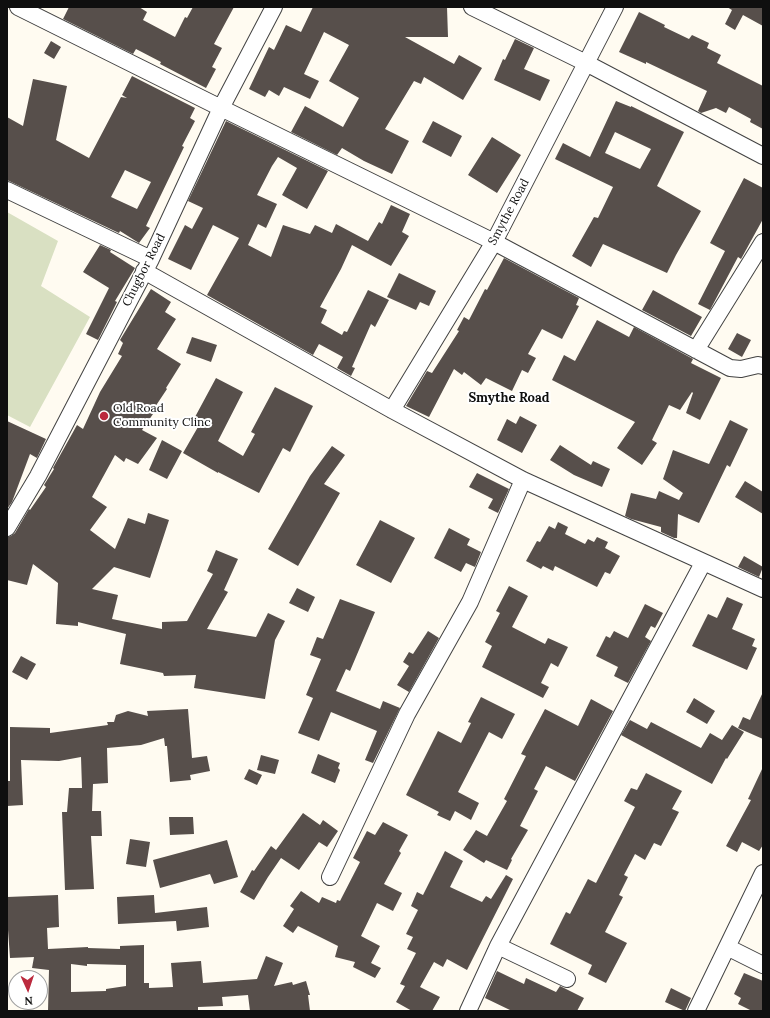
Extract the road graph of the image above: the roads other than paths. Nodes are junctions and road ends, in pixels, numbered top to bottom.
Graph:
1 (18, 7) edge
2 (274, 7) edge
3 (472, 7) edge
4 (615, 7) edge
5 (47, 13) edge
6 (586, 63) junction
7 (221, 108) junction
8 (763, 156) edge
9 (7, 190) edge
10 (494, 242) junction
11 (763, 242) edge
12 (147, 265) junction
13 (696, 350) junction
14 (763, 366) edge
15 (392, 410) junction
16 (523, 480) junction
17 (7, 528) edge
18 (703, 563) junction
19 (763, 589) edge
20 (763, 873) edge
21 (330, 877) dead end
22 (498, 946) junction
23 (727, 947) junction
24 (763, 965) edge
25 (567, 979) dead end
26 (468, 1011) edge
27 (696, 1011) edge

1 - 5 street
2 - 7 street, Chugbor Road
3 - 6 street
4 - 6 street, Smythe Road
5 - 7 street
6 - 8 street
6 - 10 street, Smythe Road
7 - 10 street
7 - 12 street, Chugbor Road
9 - 12 street
10 - 13 street
10 - 15 street, Smythe Road
11 - 13 street
12 - 15 street
12 - 17 street, Chugbor Road
13 - 14 street
15 - 16 street
16 - 18 street
16 - 21 street
18 - 19 street
18 - 22 street
20 - 23 street
22 - 25 street
22 - 26 street
23 - 24 street
23 - 27 street

